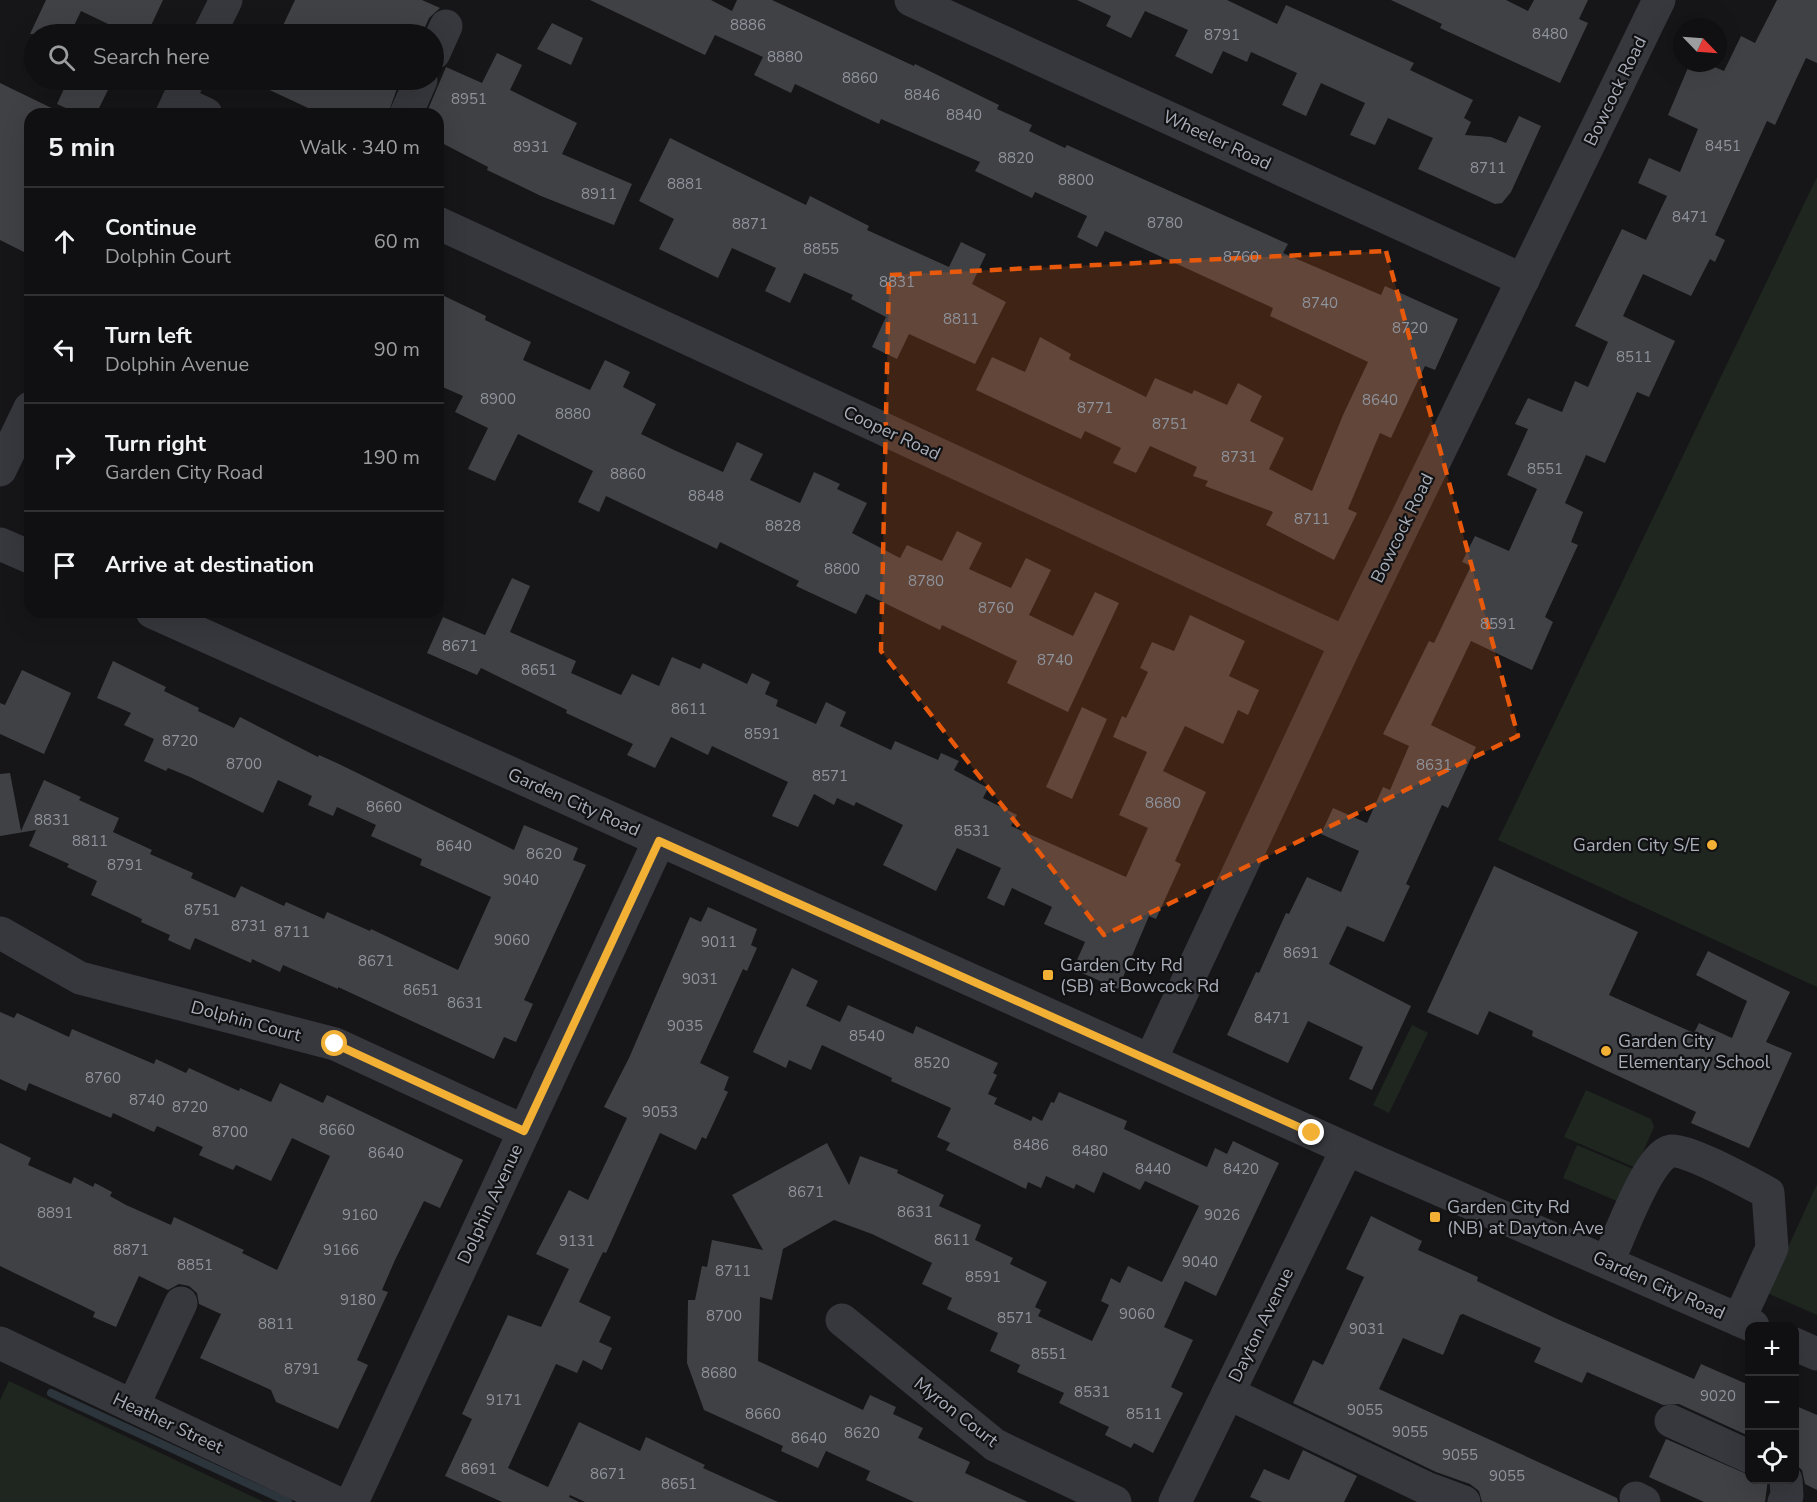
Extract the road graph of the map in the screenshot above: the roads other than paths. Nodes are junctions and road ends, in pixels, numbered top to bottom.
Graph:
1 (226, 0) edge
2 (912, 0) edge
3 (1659, 0) edge
4 (215, 24) edge
5 (416, 90) edge
6 (408, 108) edge
7 (444, 226) edge
8 (1523, 280) junction
9 (24, 420) edge
10 (0, 470) edge
11 (0, 544) edge
12 (24, 554) edge
13 (165, 618) edge
14 (1346, 643) junction
15 (659, 841) junction
16 (1, 933) edge
17 (1151, 1059) junction
18 (524, 1131) junction
19 (1347, 1149) junction
20 (1608, 1261) junction
21 (181, 1303) dead end
22 (842, 1320) dead end
23 (1746, 1322) edge
24 (1745, 1323) edge
25 (0, 1343) edge
26 (1799, 1346) edge
27 (1817, 1354) edge
28 (1227, 1393) junction
29 (133, 1406) junction
30 (1671, 1421) dead end
31 (1745, 1455) edge
32 (1786, 1484) edge
33 (335, 1502) edge
34 (352, 1502) edge
35 (1115, 1502) edge
36 (1174, 1502) edge
37 (1464, 1502) edge
38 (1784, 1502) edge

1 - 4 street
2 - 8 street, Wheeler Road
3 - 8 street, Bowcock Road
5 - 6 street
7 - 14 street, Cooper Road
8 - 14 street, Bowcock Road
9 - 10 street
11 - 12 street
13 - 15 street, Garden City Road
14 - 17 street, Bowcock Road
15 - 17 street, Garden City Road
15 - 18 street, Dolphin Avenue
16 - 18 street, Dolphin Court
17 - 19 street, Garden City Road
18 - 34 street, Dolphin Avenue
19 - 20 street, Garden City Road
19 - 28 street, Dayton Avenue
20 - 23 street
20 - 24 street, Garden City Road
21 - 29 street
22 - 35 street, Myron Court
25 - 29 street, Heather Street
26 - 27 street
28 - 36 street, Dayton Avenue
28 - 37 street
29 - 33 street, Heather Street
30 - 31 street
32 - 38 street

